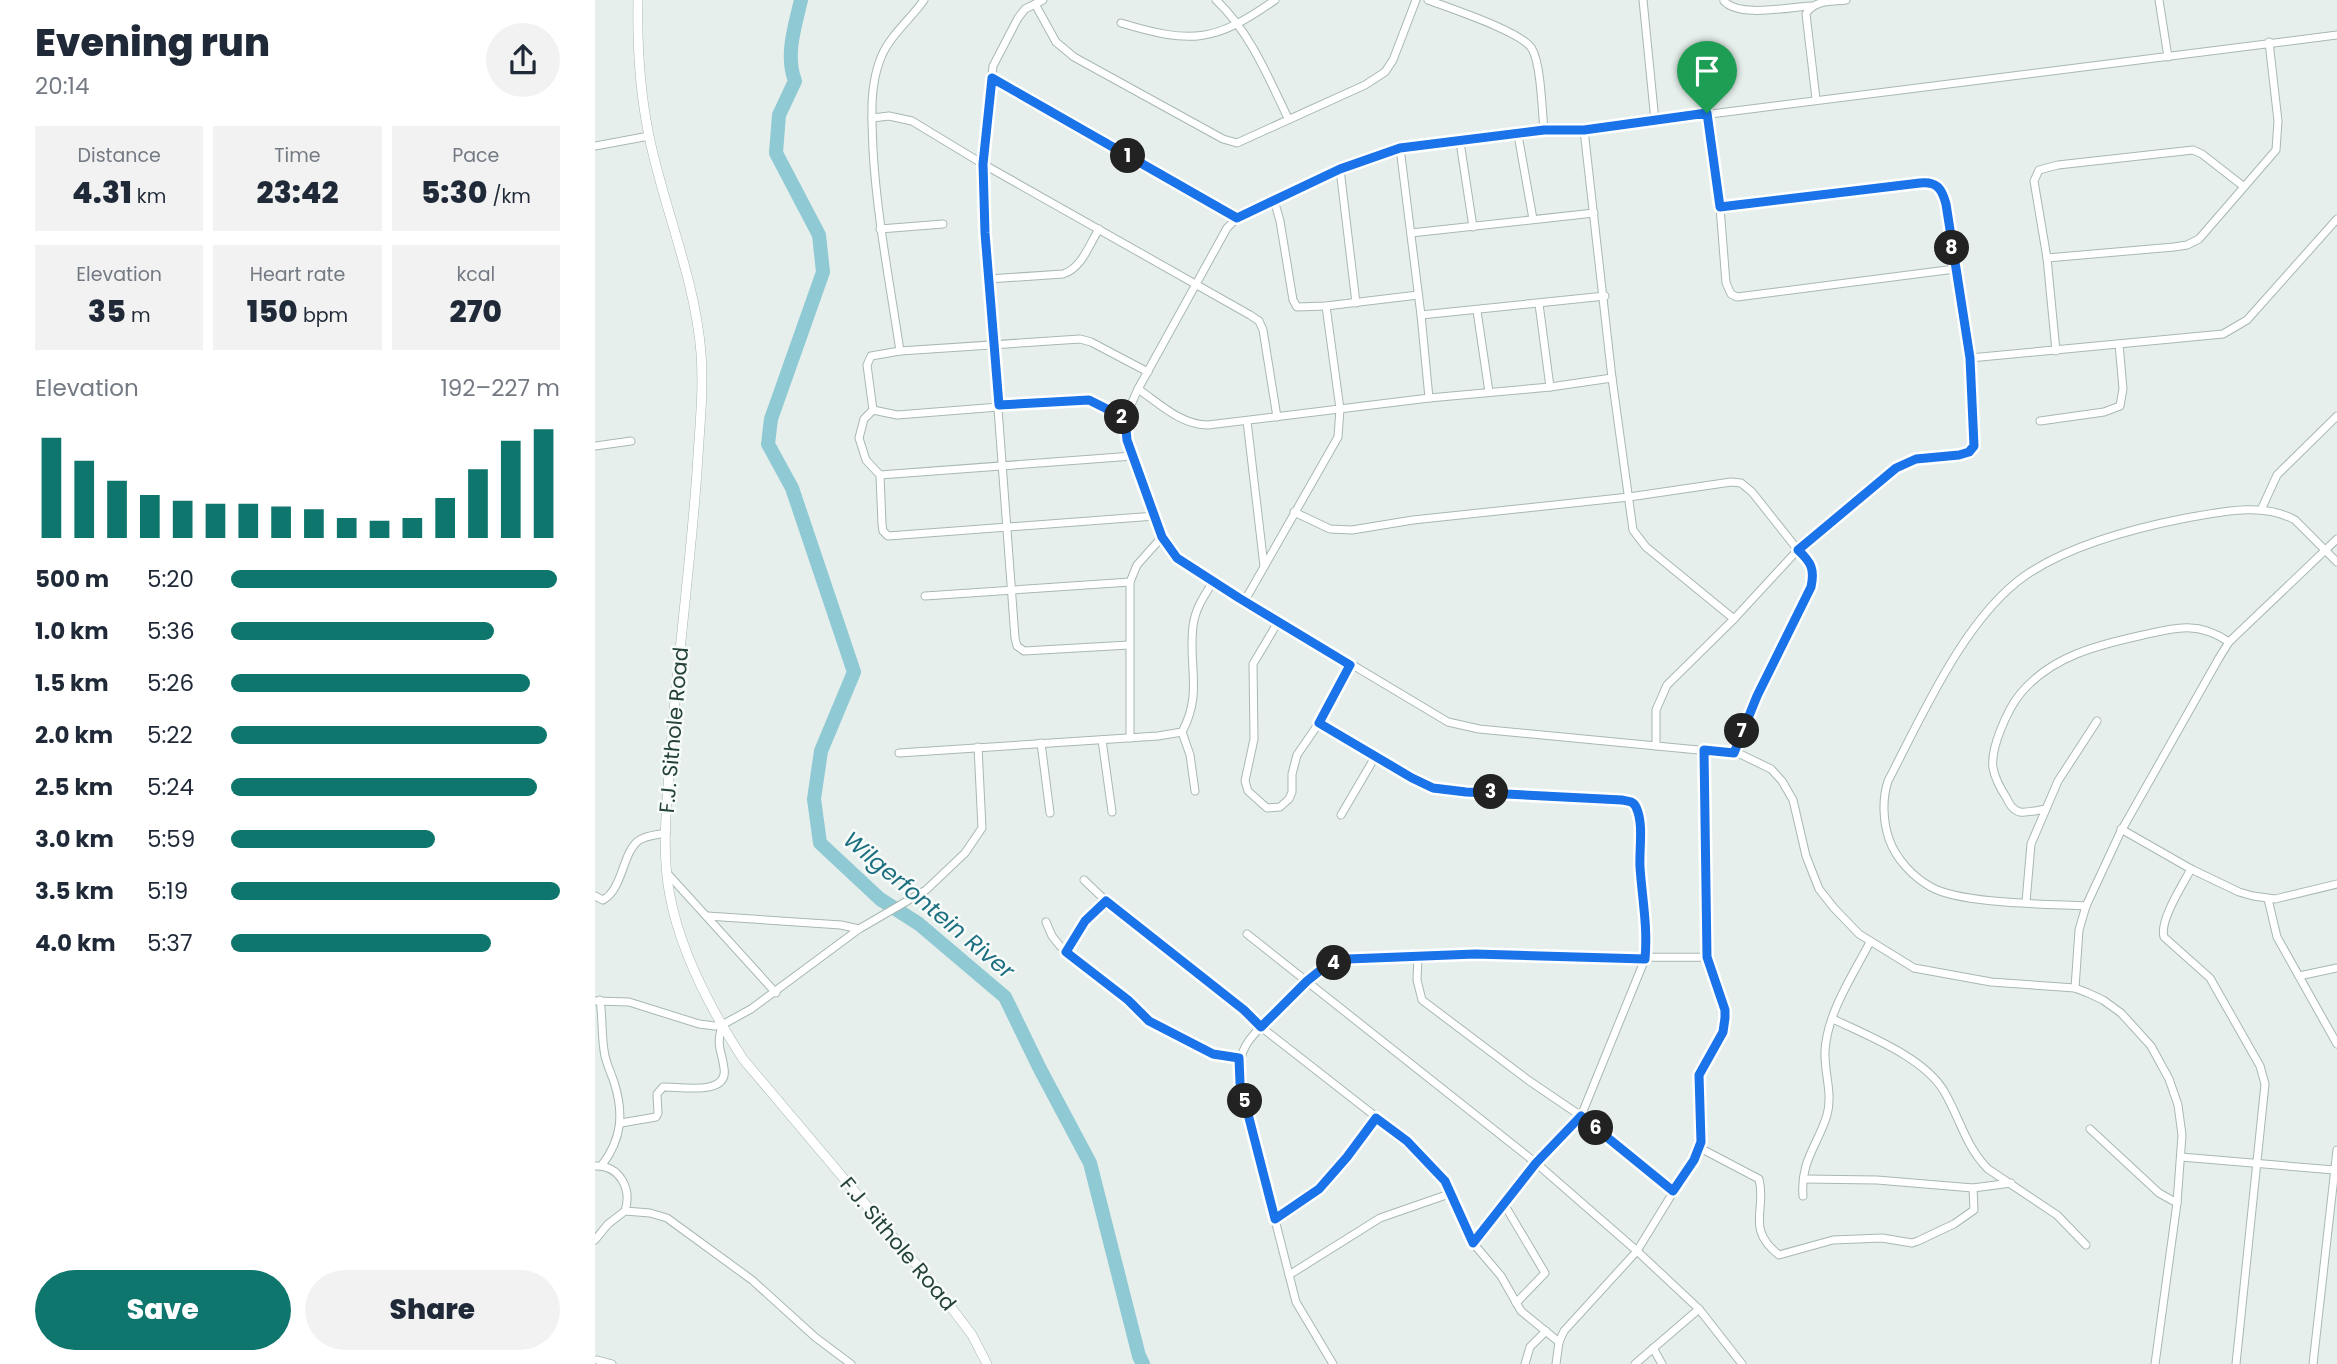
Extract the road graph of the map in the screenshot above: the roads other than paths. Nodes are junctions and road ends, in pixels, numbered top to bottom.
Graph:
1 (638, 0) edge
2 (924, 0) edge
3 (1216, 0) edge
4 (1275, 0) edge
5 (1416, 0) edge
6 (1428, 0) edge
7 (1643, 0) edge
8 (1846, 0) edge
9 (2159, 0) edge
10 (1724, 1) edge
11 (1039, 2) edge
12 (1811, 6) junction
13 (1121, 23) dead end
14 (1238, 24) junction
15 (2337, 36) edge
16 (2269, 43) junction
17 (2168, 57) junction
18 (992, 78) junction
19 (1817, 99) junction
20 (1707, 113) junction
21 (872, 118) junction
22 (1288, 118) junction
23 (1655, 121) junction
24 (1544, 130) junction
25 (1584, 130) junction
26 (1518, 135) junction
27 (649, 136) junction
28 (1460, 142) junction
29 (595, 146) edge
30 (1400, 148) junction
31 (983, 164) junction
32 (1340, 169) junction
33 (2243, 186) junction
34 (1274, 200) junction
35 (1720, 207) junction
36 (1594, 213) junction
37 (1237, 218) junction
38 (1533, 219) junction
39 (2337, 219) edge
40 (943, 224) dead end
41 (1473, 227) junction
42 (880, 229) junction
43 (1098, 229) junction
44 (1411, 233) junction
45 (2047, 258) junction
46 (1955, 269) junction
47 (988, 279) junction
48 (1198, 285) junction
49 (1418, 295) junction
50 (1605, 296) junction
51 (1356, 303) junction
52 (1539, 304) junction
53 (1326, 306) junction
54 (1478, 311) junction
55 (1421, 315) junction
56 (994, 345) junction
57 (2119, 345) junction
58 (900, 351) junction
59 (2056, 351) junction
60 (1970, 358) junction
61 (1148, 372) junction
62 (1612, 377) junction
63 (1550, 387) junction
64 (1138, 389) junction
65 (1489, 392) junction
66 (1429, 398) junction
67 (999, 405) junction
68 (873, 410) junction
69 (1340, 410) junction
70 (2337, 416) edge
71 (1277, 417) junction
72 (1125, 418) junction
73 (1247, 421) junction
74 (2040, 421) dead end
75 (631, 441) dead end
76 (595, 446) edge
77 (1133, 456) junction
78 (1004, 467) junction
79 (880, 475) junction
80 (1629, 497) junction
81 (2261, 510) junction
82 (1294, 512) junction
83 (1155, 516) junction
84 (1008, 528) junction
85 (1162, 537) junction
86 (2337, 540) edge
87 (1798, 550) junction
88 (2325, 551) junction
89 (2337, 562) edge
90 (1264, 566) junction
91 (1130, 582) junction
92 (1213, 582) junction
93 (1012, 590) junction
94 (925, 596) dead end
95 (1244, 601) junction
96 (1734, 619) junction
97 (1279, 622) junction
98 (2229, 642) junction
99 (1129, 645) junction
100 (1350, 665) junction
101 (2097, 721) dead end
102 (1319, 723) junction
103 (1182, 732) junction
104 (1130, 738) junction
105 (1102, 740) junction
106 (1041, 743) junction
107 (1656, 746) junction
108 (978, 747) junction
109 (1704, 750) junction
110 (899, 752) dead end
111 (1734, 753) junction
112 (1375, 757) junction
113 (1195, 791) dead end
114 (2046, 808) junction
115 (1112, 812) dead end
116 (1050, 813) dead end
117 (1341, 815) dead end
118 (2122, 829) junction
119 (666, 833) junction
120 (2191, 869) junction
121 (667, 873) junction
122 (1084, 880) dead end
123 (2337, 884) edge
124 (595, 896) edge
125 (2268, 899) junction
126 (1106, 901) junction
127 (2026, 902) junction
128 (2086, 906) junction
129 (706, 916) junction
130 (1046, 922) dead end
131 (859, 929) junction
132 (1247, 934) dead end
133 (1870, 942) junction
134 (1066, 952) junction
135 (1418, 956) junction
136 (1707, 957) junction
137 (1645, 959) junction
138 (2337, 968) edge
139 (2299, 976) junction
140 (1307, 981) junction
141 (2075, 988) junction
142 (776, 993) junction
143 (598, 1001) edge
144 (1833, 1019) junction
145 (722, 1024) junction
146 (1261, 1027) junction
147 (2337, 1044) edge
148 (1239, 1058) junction
149 (1581, 1116) junction
150 (1376, 1118) junction
151 (621, 1123) junction
152 (2090, 1129) dead end
153 (1700, 1148) junction
154 (2337, 1150) edge
155 (2181, 1157) junction
156 (1536, 1163) junction
157 (2257, 1164) junction
158 (599, 1166) edge
159 (2334, 1170) junction
160 (1804, 1179) junction
161 (2011, 1183) junction
162 (1973, 1188) junction
163 (1673, 1191) junction
164 (1452, 1193) junction
165 (1803, 1196) dead end
166 (2177, 1203) junction
167 (1504, 1204) junction
168 (625, 1211) junction
169 (1275, 1219) junction
170 (595, 1240) edge
171 (1473, 1243) junction
172 (2086, 1245) dead end
173 (1637, 1251) junction
174 (1289, 1275) junction
175 (1516, 1303) junction
176 (1699, 1309) junction
177 (1546, 1331) junction
178 (1559, 1342) junction
179 (1653, 1348) junction
180 (595, 1351) edge
181 (598, 1362) edge
182 (612, 1364) edge
183 (851, 1364) edge
184 (987, 1364) edge
185 (1333, 1364) edge
186 (1525, 1364) edge
187 (1556, 1364) edge
188 (1635, 1364) edge
189 (1662, 1364) edge
190 (1742, 1364) edge
191 (2155, 1364) edge
192 (2236, 1364) edge
193 (2313, 1364) edge

1 - 27 street, F.J. Sithole Road
2 - 21 street
3 - 14 street
4 - 14 street
5 - 22 street
6 - 24 street
7 - 23 street
8 - 12 street
9 - 17 street
10 - 12 street
11 - 18 street
11 - 22 street
12 - 19 street
13 - 14 street
14 - 22 street
15 - 16 street
16 - 17 street
16 - 33 street
17 - 19 street
18 - 31 street
18 - 37 street
19 - 20 street
20 - 23 street
20 - 35 street
21 - 31 street
21 - 42 street
23 - 25 street
24 - 25 street
24 - 26 street
25 - 36 street
26 - 28 street
26 - 38 street
27 - 29 street
27 - 119 street, F.J. Sithole Road
28 - 30 street
28 - 41 street
30 - 32 street
30 - 44 street
31 - 43 street
31 - 47 street
32 - 34 street
32 - 51 street
33 - 45 street
33 - 45 street
34 - 37 street
34 - 53 street
35 - 46 street
35 - 46 street
36 - 38 street
36 - 50 street
37 - 48 street
38 - 41 street
39 - 57 street
40 - 42 street
41 - 44 street
42 - 58 street
43 - 47 street
43 - 48 street
44 - 49 street
45 - 59 street
46 - 60 street
47 - 56 street
48 - 61 street
48 - 71 street
49 - 51 street
49 - 55 street
50 - 52 street
50 - 62 street
51 - 53 street
52 - 54 street
52 - 63 street
53 - 69 street
54 - 55 street
54 - 65 street
55 - 66 street
56 - 58 street
56 - 61 street
56 - 67 street
57 - 59 street
57 - 74 street
58 - 68 street
59 - 60 street
60 - 87 street
61 - 64 street
62 - 63 street
62 - 80 street
63 - 65 street
64 - 72 street
64 - 73 street
65 - 66 street
66 - 69 street
67 - 68 street
67 - 72 street
67 - 78 street
68 - 79 street
69 - 71 street
69 - 82 street
70 - 81 street
71 - 73 street
72 - 77 street
73 - 90 street
75 - 76 street
77 - 78 street
77 - 83 street
78 - 79 street
78 - 84 street
79 - 84 street
80 - 82 street
80 - 87 street
80 - 96 street
81 - 88 street
81 - 127 street
82 - 90 street
83 - 84 street
83 - 85 street
84 - 93 street
85 - 91 street
85 - 92 street
86 - 88 street
87 - 96 street
87 - 111 street
88 - 89 street
88 - 98 street
90 - 95 street
91 - 93 street
91 - 99 street
92 - 95 street
92 - 103 street
93 - 94 street
93 - 99 street
95 - 97 street
96 - 107 street
97 - 100 street
97 - 102 street
98 - 114 street
98 - 118 street
99 - 104 street
100 - 102 street
100 - 107 street
101 - 114 street
102 - 112 street
103 - 104 street
103 - 113 street
104 - 105 street
105 - 106 street
105 - 115 street
106 - 108 street
106 - 116 street
107 - 109 street
108 - 110 street
108 - 131 street
109 - 111 street
109 - 136 street
111 - 133 street
112 - 117 street
112 - 137 street
114 - 127 street
118 - 120 street
118 - 128 street
119 - 121 street, F.J. Sithole Road
119 - 124 street
120 - 125 street
120 - 157 street
121 - 129 street
121 - 145 street, F.J. Sithole Road
122 - 126 street
123 - 125 street
125 - 139 street
126 - 134 street
126 - 146 street
127 - 128 street
128 - 141 street
129 - 131 street
129 - 142 street
130 - 134 street
131 - 142 street
132 - 140 street
133 - 141 street
133 - 144 street
134 - 148 street
135 - 137 street
135 - 140 street
135 - 149 street
136 - 137 street
136 - 153 street
137 - 149 street
138 - 139 street
139 - 147 street
140 - 146 street
140 - 156 street
141 - 155 street
142 - 145 street
143 - 145 street
143 - 151 street
144 - 160 street
144 - 161 street
145 - 151 street
145 - 184 street, F.J. Sithole Road
146 - 148 street
146 - 150 street
148 - 169 street
149 - 156 street
149 - 163 street
150 - 164 street
150 - 169 street
151 - 158 street
152 - 166 street
153 - 162 street
153 - 163 street
154 - 159 street
155 - 157 street
155 - 166 street
156 - 167 street
156 - 173 street
157 - 159 street
157 - 192 street
158 - 168 street
159 - 193 street
160 - 162 street
160 - 165 street
161 - 162 street
161 - 172 street
163 - 173 street
164 - 171 street
164 - 174 street
166 - 191 street
167 - 171 street
167 - 175 street
168 - 170 street
168 - 183 street
169 - 174 street
171 - 175 street
173 - 176 street
173 - 178 street
174 - 185 street
175 - 177 street
176 - 179 street
176 - 190 street
177 - 178 street
177 - 186 street
178 - 187 street
179 - 188 street
179 - 189 street
180 - 181 street
181 - 182 street

